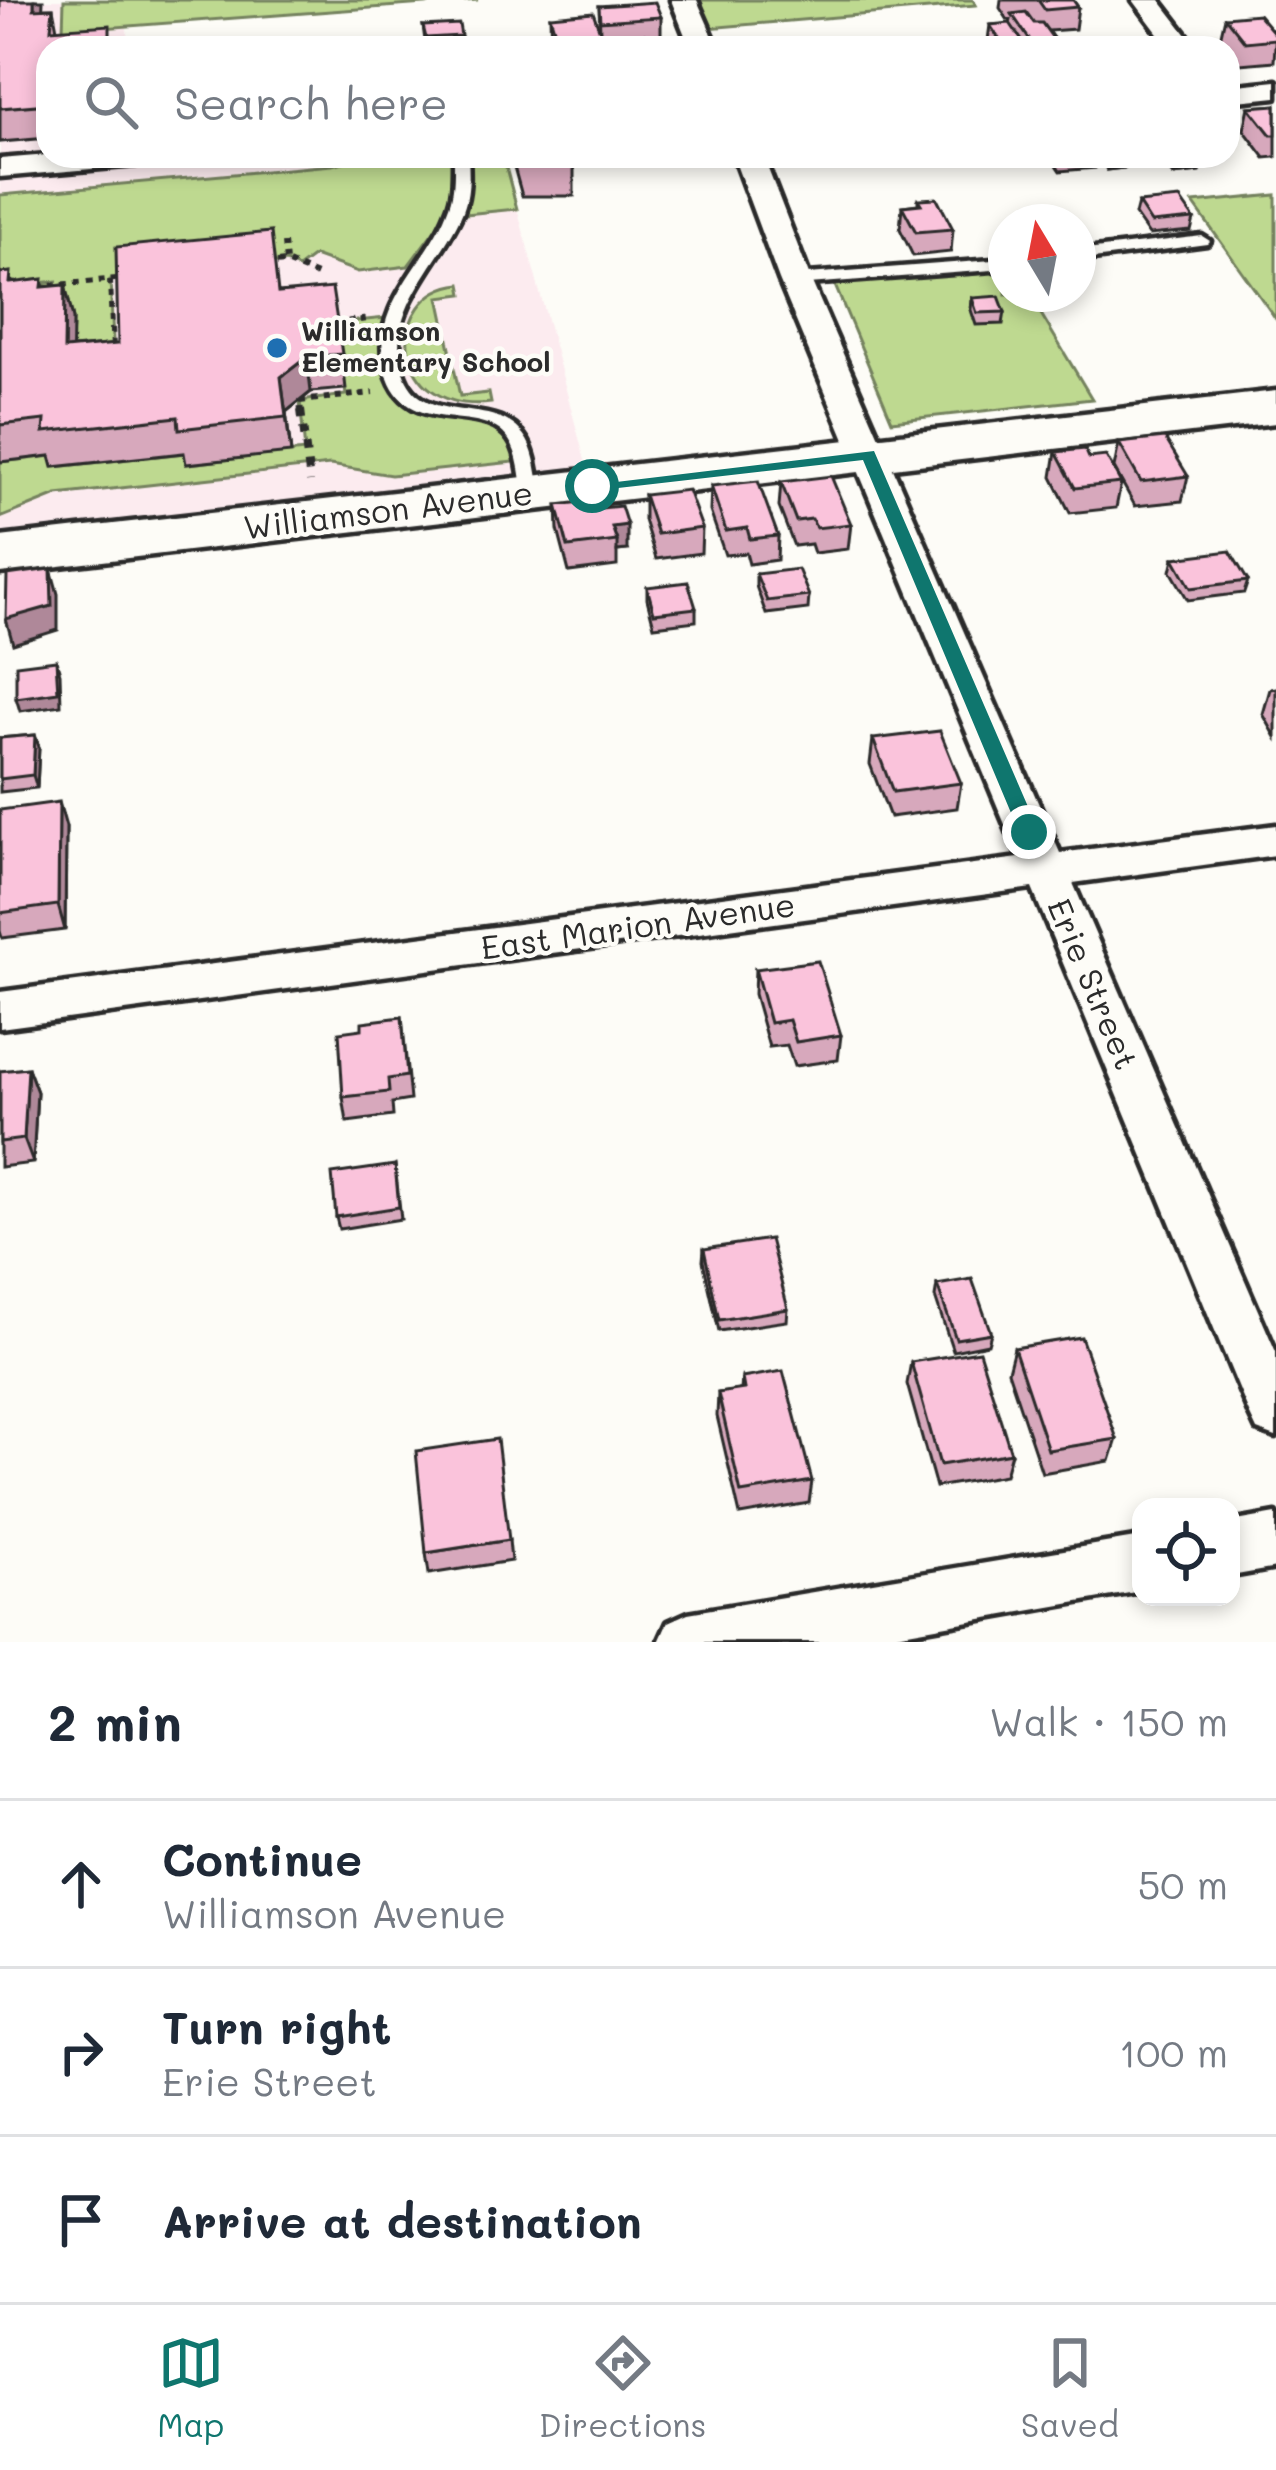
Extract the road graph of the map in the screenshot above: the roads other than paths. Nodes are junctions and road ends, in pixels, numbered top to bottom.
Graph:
1 (684, 0) edge
2 (1146, 0) edge
3 (699, 36) edge
4 (1174, 36) edge
5 (1276, 89) edge
6 (1240, 93) edge
7 (36, 164) edge
8 (0, 167) edge
9 (460, 168) edge
10 (753, 168) edge
11 (1202, 241) dead end
12 (1096, 254) edge
13 (988, 265) edge
14 (795, 280) junction
15 (1276, 407) edge
16 (868, 454) junction
17 (532, 494) junction
18 (0, 555) edge
19 (1276, 840) edge
20 (1046, 872) junction
21 (0, 1010) edge
22 (1276, 1413) edge
23 (1276, 1541) edge
24 (1240, 1547) edge
25 (1132, 1566) edge
26 (688, 1642) edge

1 - 3 street
2 - 4 street
5 - 6 street
7 - 8 street
9 - 17 lane
10 - 14 street, Erie Street
11 - 12 lane
13 - 14 lane
14 - 16 street, Erie Street
15 - 16 main road, Williamson Avenue
16 - 17 main road, Williamson Avenue
16 - 20 street, Erie Street
17 - 18 main road, Williamson Avenue
19 - 20 street, East Marion Avenue
20 - 21 street, East Marion Avenue
20 - 22 street, Erie Street
23 - 24 street
25 - 26 street

